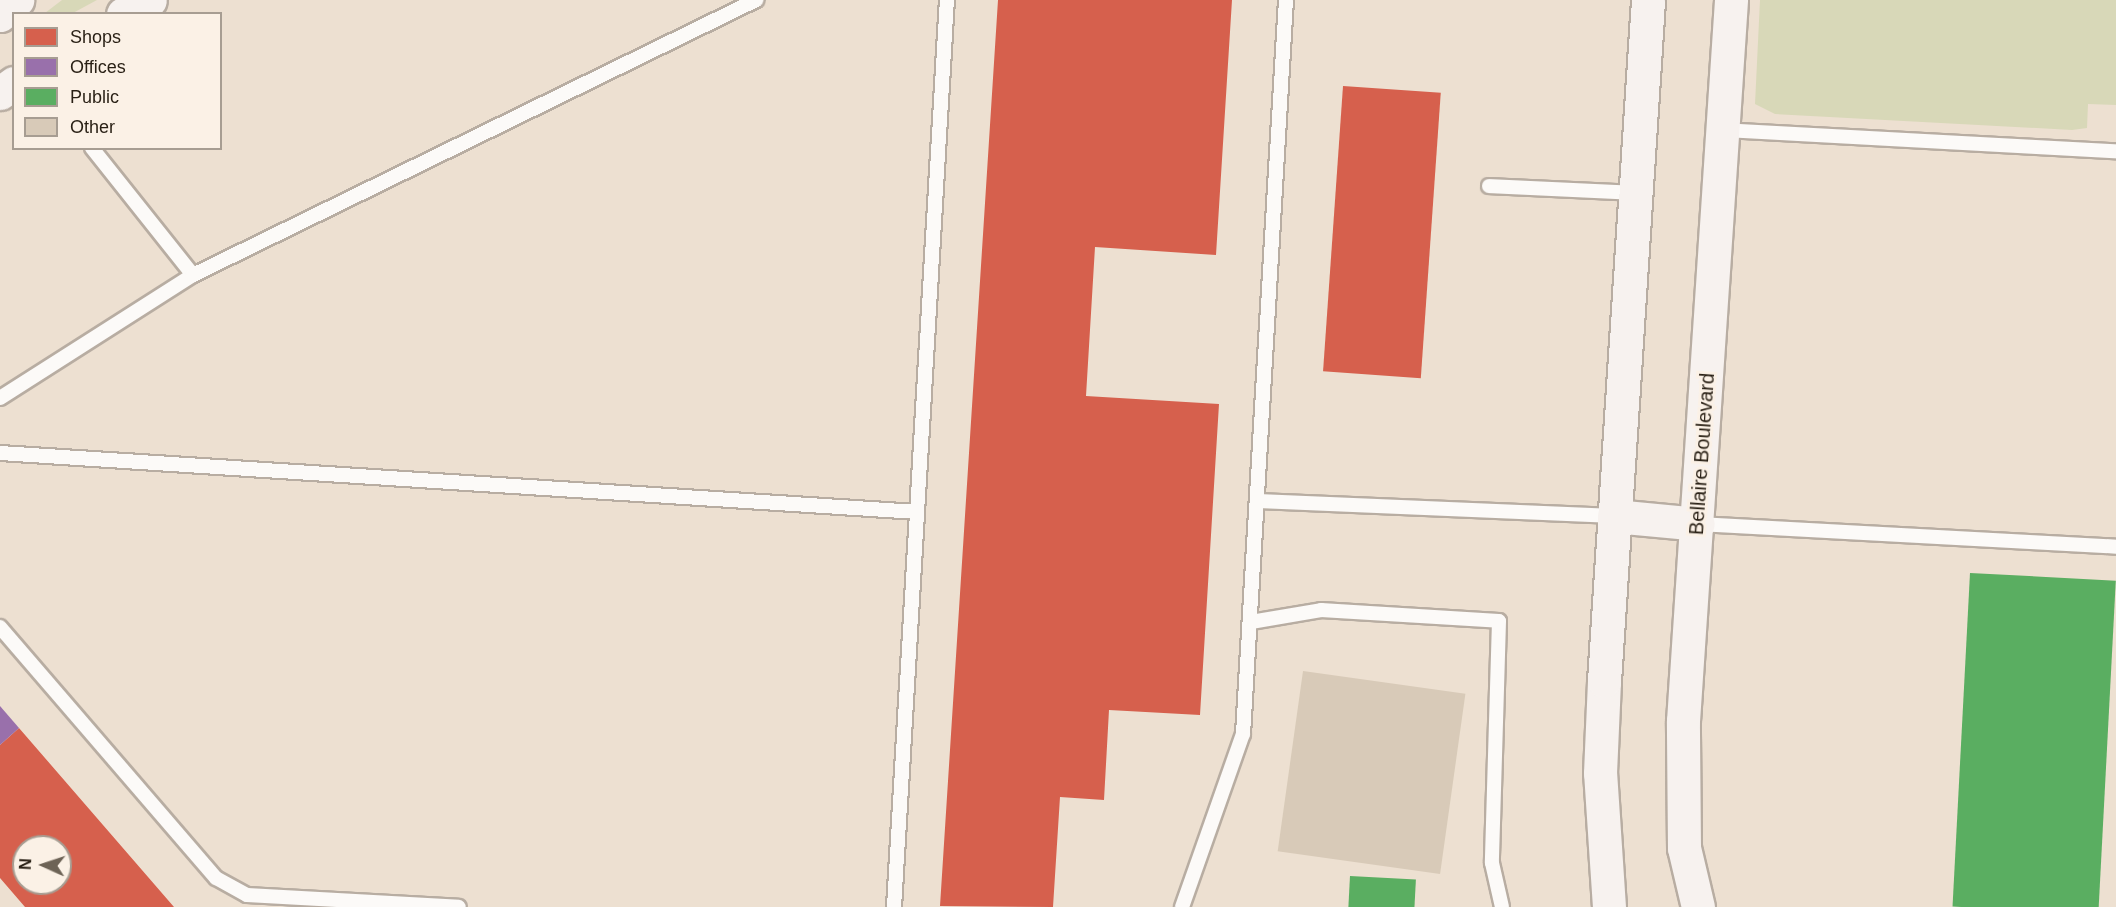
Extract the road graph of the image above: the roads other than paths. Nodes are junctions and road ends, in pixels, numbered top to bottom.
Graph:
1 (17, 0) edge
2 (150, 0) edge
3 (756, 0) edge
4 (947, 0) edge
5 (1286, 0) edge
6 (1648, 0) edge
7 (1731, 0) edge
8 (127, 12) edge
9 (0, 15) edge
10 (1723, 130) junction
11 (94, 150) edge
12 (2116, 151) edge
13 (1489, 186) dead end
14 (1636, 193) junction
15 (193, 275) junction
16 (0, 398) edge
17 (0, 453) edge
18 (1259, 501) junction
19 (916, 512) junction
20 (1614, 516) junction
21 (1698, 524) junction
22 (2116, 547) edge
23 (1251, 622) junction
24 (0, 627) edge
25 (459, 907) edge
26 (894, 907) edge
27 (1182, 907) edge
28 (1502, 907) edge
29 (1609, 907) edge
30 (1698, 907) edge

1 - 9 main road
2 - 8 main road
3 - 15 lane
4 - 19 lane
5 - 18 lane
6 - 14 main road
7 - 10 main road, Bellaire Boulevard
10 - 12 lane
10 - 21 main road, Bellaire Boulevard
11 - 15 lane
13 - 14 lane
14 - 20 main road
15 - 16 lane
17 - 19 lane
18 - 20 lane
18 - 23 lane
19 - 26 lane
20 - 21 main road
20 - 29 main road
21 - 22 lane
21 - 30 main road, Bellaire Boulevard
23 - 27 lane
23 - 28 lane
24 - 25 lane

